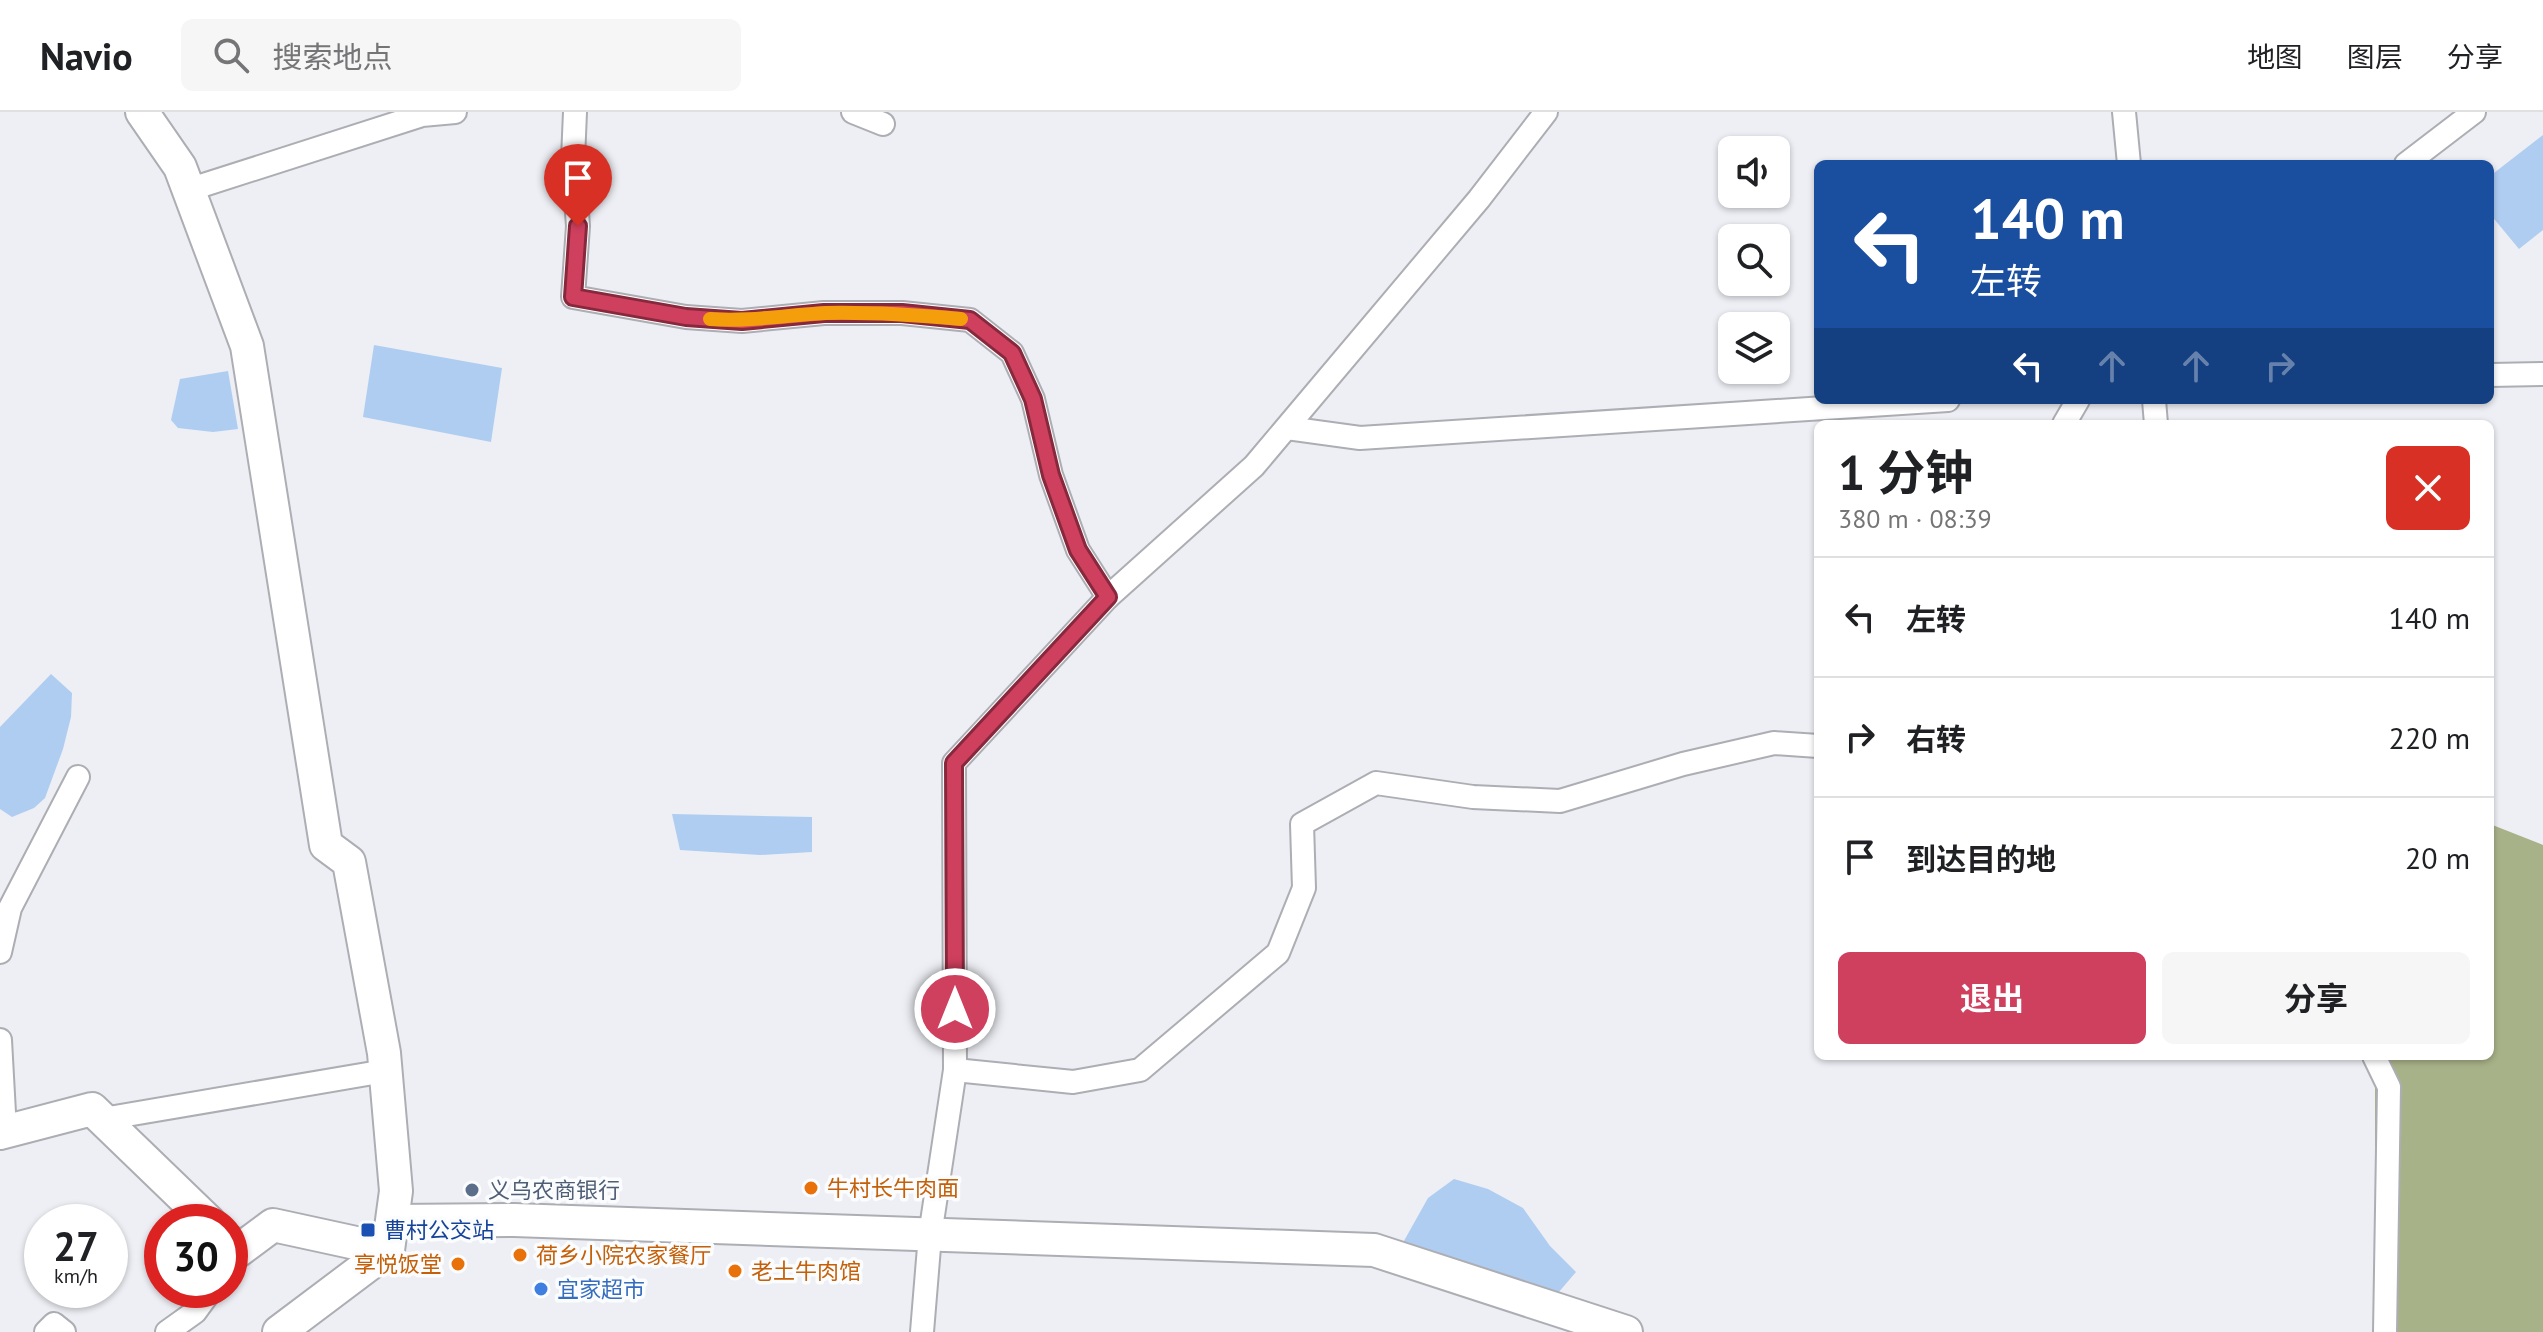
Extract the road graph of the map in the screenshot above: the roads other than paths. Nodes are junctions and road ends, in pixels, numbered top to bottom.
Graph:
1 (142, 112) edge
2 (455, 112) edge
3 (575, 112) edge
4 (853, 112) edge
5 (1546, 112) edge
6 (2124, 112) edge
7 (2474, 112) edge
8 (883, 124) dead end
9 (2129, 160) edge
10 (2411, 160) edge
11 (188, 190) junction
12 (2543, 374) edge
13 (2494, 375) edge
14 (1886, 404) edge
15 (1287, 428) junction
16 (1108, 597) junction
17 (1814, 746) edge
18 (78, 777) dead end
19 (0, 952) edge
20 (0, 1040) edge
21 (2376, 1060) edge
22 (955, 1070) junction
23 (385, 1071) junction
24 (103, 1119) junction
25 (2, 1132) edge
26 (190, 1204) edge
27 (930, 1235) junction
28 (390, 1236) junction
29 (248, 1242) edge
30 (198, 1308) edge
31 (46, 1332) edge
32 (64, 1332) edge
33 (167, 1332) edge
34 (279, 1332) edge
35 (922, 1332) edge
36 (1626, 1332) edge
37 (2385, 1332) edge

1 - 11 street
2 - 11 street
3 - 16 street
4 - 8 street
5 - 15 street
6 - 9 street
7 - 10 street
11 - 23 street
12 - 13 street
14 - 15 street
15 - 16 street
16 - 22 street
17 - 22 street
18 - 19 street
20 - 25 street
21 - 37 street
22 - 27 street
23 - 24 street
23 - 28 street
24 - 25 street
24 - 26 street
27 - 28 street
27 - 35 street
27 - 36 street
28 - 29 street
28 - 34 street
30 - 33 street
31 - 32 street

